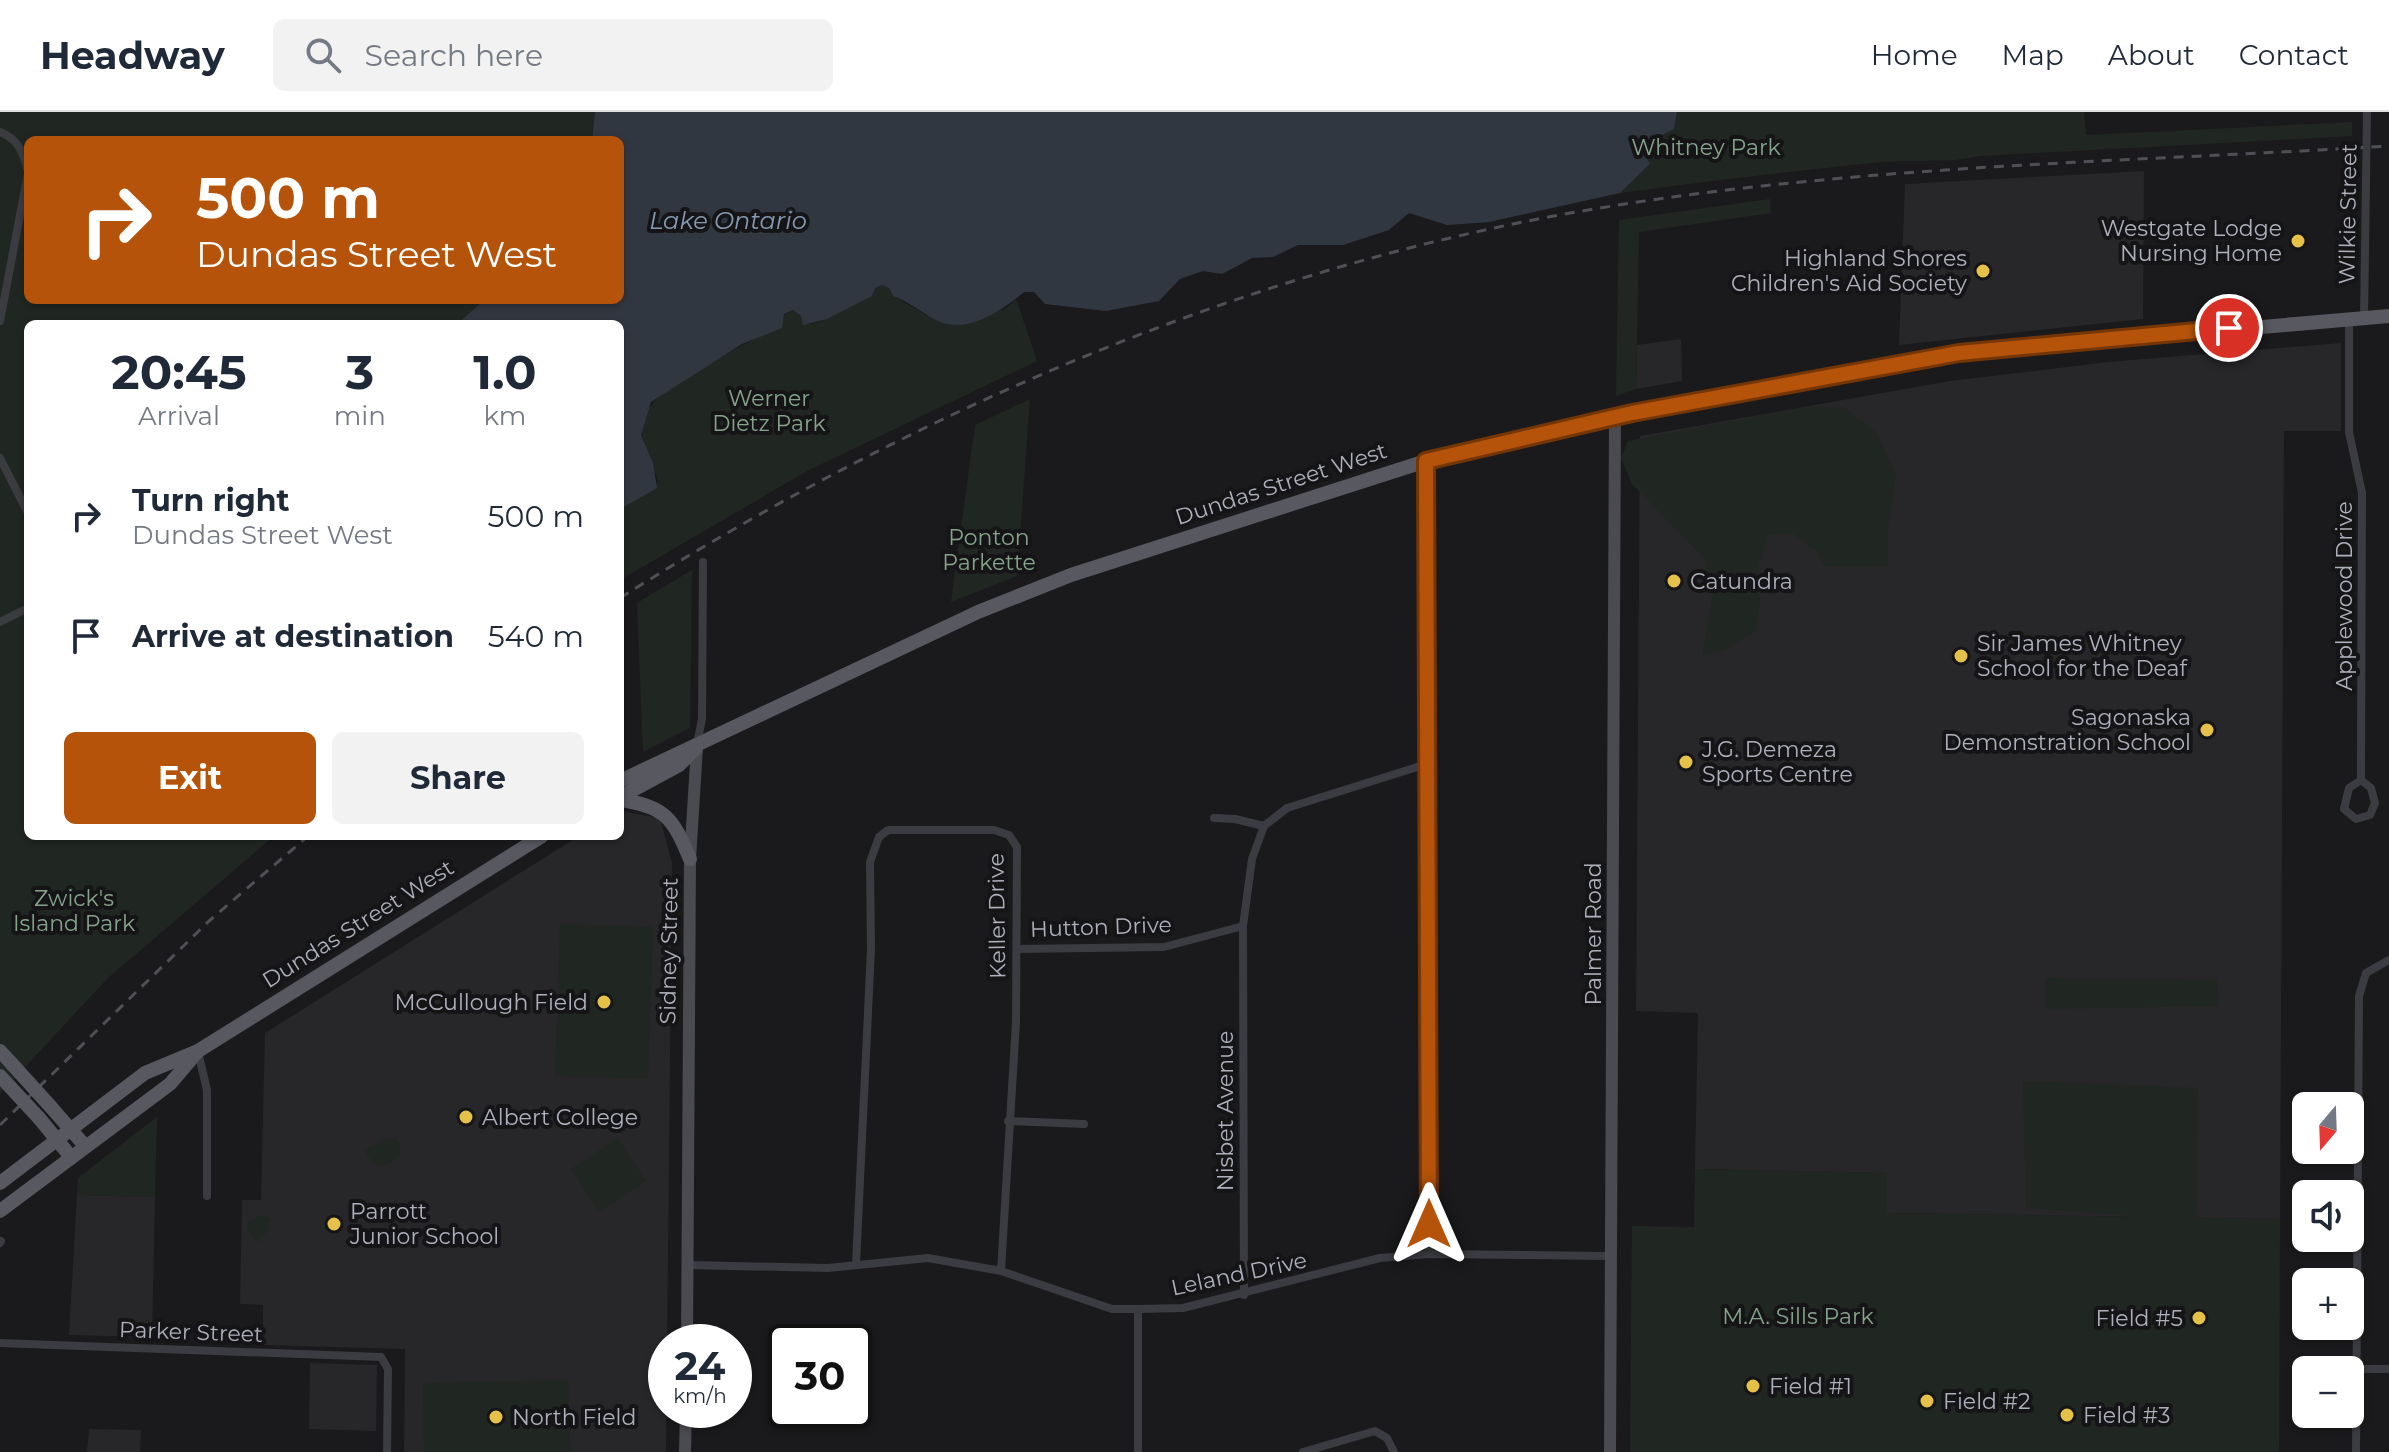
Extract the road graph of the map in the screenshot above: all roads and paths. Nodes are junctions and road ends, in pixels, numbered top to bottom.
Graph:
1 (2367, 112) edge
2 (0, 132) edge
3 (24, 156) edge
4 (24, 194) edge
5 (2389, 316) edge
6 (2356, 317) junction
7 (0, 321) edge
8 (1615, 417) junction
9 (0, 458) edge
10 (1426, 461) junction
11 (24, 505) edge
12 (703, 562) dead end
13 (24, 610) edge
14 (0, 622) edge
15 (697, 747) junction
16 (1427, 764) junction
17 (624, 779) edge
18 (2361, 780) junction
19 (624, 796) edge
20 (624, 799) edge
21 (1214, 818) dead end
22 (1264, 826) junction
23 (536, 840) edge
24 (690, 859) junction
25 (1243, 926) junction
26 (1017, 949) junction
27 (2389, 960) edge
28 (0, 1051) edge
29 (198, 1051) junction
30 (0, 1076) edge
31 (1008, 1121) junction
32 (1084, 1124) dead end
33 (69, 1128) junction
34 (56, 1139) junction
35 (85, 1146) junction
36 (71, 1157) junction
37 (0, 1183) edge
38 (207, 1196) dead end
39 (0, 1211) edge
40 (1429, 1254) junction
41 (1611, 1256) junction
42 (856, 1264) junction
43 (688, 1265) junction
44 (1001, 1271) junction
45 (1244, 1295) junction
46 (1138, 1309) junction
47 (687, 1324) edge
48 (0, 1343) edge
49 (2356, 1356) edge
50 (2364, 1369) edge
51 (2389, 1369) edge
52 (686, 1428) edge
53 (2356, 1428) edge
54 (387, 1452) edge
55 (685, 1452) edge
56 (1138, 1452) edge
57 (1303, 1452) edge
58 (1394, 1452) edge
59 (1610, 1452) edge
60 (2356, 1452) edge

1 - 6 street, Wilkie Street
2 - 3 street
4 - 7 street
5 - 6 main road, Dundas Street West
6 - 8 main road, Dundas Street West
6 - 18 street, Applewood Drive
8 - 10 main road, Dundas Street West
8 - 41 street, Palmer Road
9 - 11 street
10 - 15 main road, Dundas Street West
10 - 16 street
12 - 15 street, Sidney Street
13 - 14 street
15 - 17 main road, Dundas Street West
15 - 19 main road, Dundas Street West
15 - 24 street, Sidney Street
16 - 22 street
16 - 40 street
18 - 18 street, Applewood Drive
20 - 24 main road
21 - 22 street
22 - 25 street
23 - 29 main road, Dundas Street West
24 - 43 street, Sidney Street
25 - 26 street, Hutton Drive
25 - 45 street, Nisbet Avenue
26 - 31 street, Keller Drive
26 - 42 street, Keller Drive
27 - 49 street
28 - 33 main road, bridge
29 - 33 main road, Dundas Street West
29 - 35 main road, Dundas Street West
29 - 38 street
30 - 34 main road, bridge
31 - 32 street
31 - 44 street, Keller Drive
33 - 34 main road, Dundas Street West
33 - 35 main road
34 - 36 main road
34 - 37 main road, Dundas Street West
35 - 36 main road, Dundas Street West
36 - 39 main road, Dundas Street West
40 - 41 street, Leland Drive
40 - 45 street, Leland Drive
41 - 59 street, Palmer Road
42 - 43 street, Leland Drive
42 - 44 street, Leland Drive
43 - 47 street, Sidney Street
44 - 46 street, Leland Drive
45 - 46 street, Leland Drive
46 - 56 street
48 - 54 street, Parker Street
50 - 51 street
52 - 55 street
53 - 60 street
57 - 58 street

